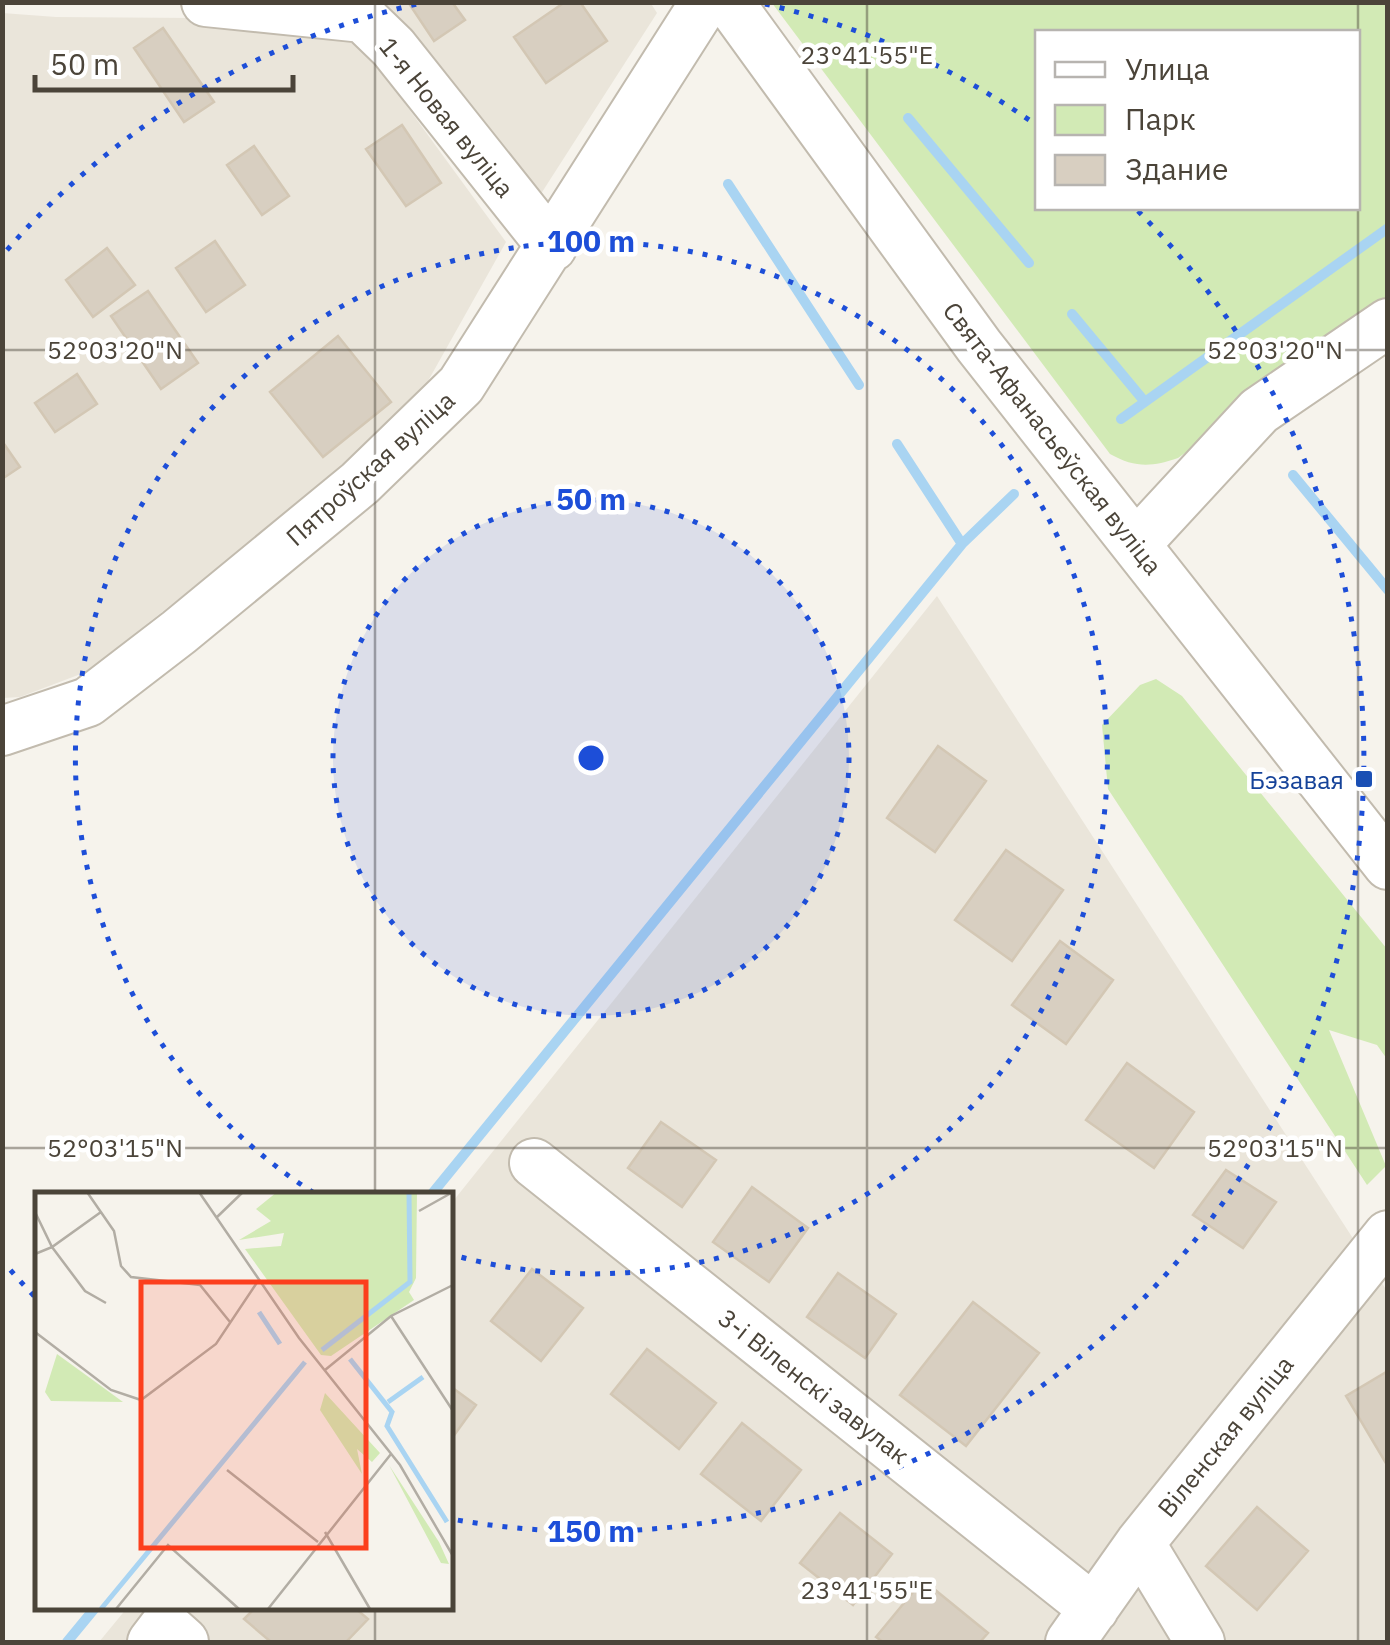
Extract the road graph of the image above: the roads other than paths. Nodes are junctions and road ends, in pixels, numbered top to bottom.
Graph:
1 (206, 2) edge
2 (706, 2) edge
3 (729, 2) edge
4 (552, 247) junction
5 (1388, 323) edge
6 (1136, 544) junction
7 (2, 731) edge
8 (1388, 864) edge
9 (534, 1163) dead end
10 (1388, 1235) edge
11 (1140, 1543) junction
12 (1082, 1626) edge
13 (1200, 1642) edge

1 - 4 street, 1-я Новая вуліца
2 - 4 street, Пятроўская вуліца
3 - 6 street, Свята-Афанасьеўская вуліца
4 - 7 street, Пятроўская вуліца
5 - 6 street
6 - 8 street, Свята-Афанасьеўская вуліца
9 - 12 street, 3-і Віленскі завулак
10 - 11 street, Віленская вуліца
11 - 12 street, Віленская вуліца
11 - 13 street

